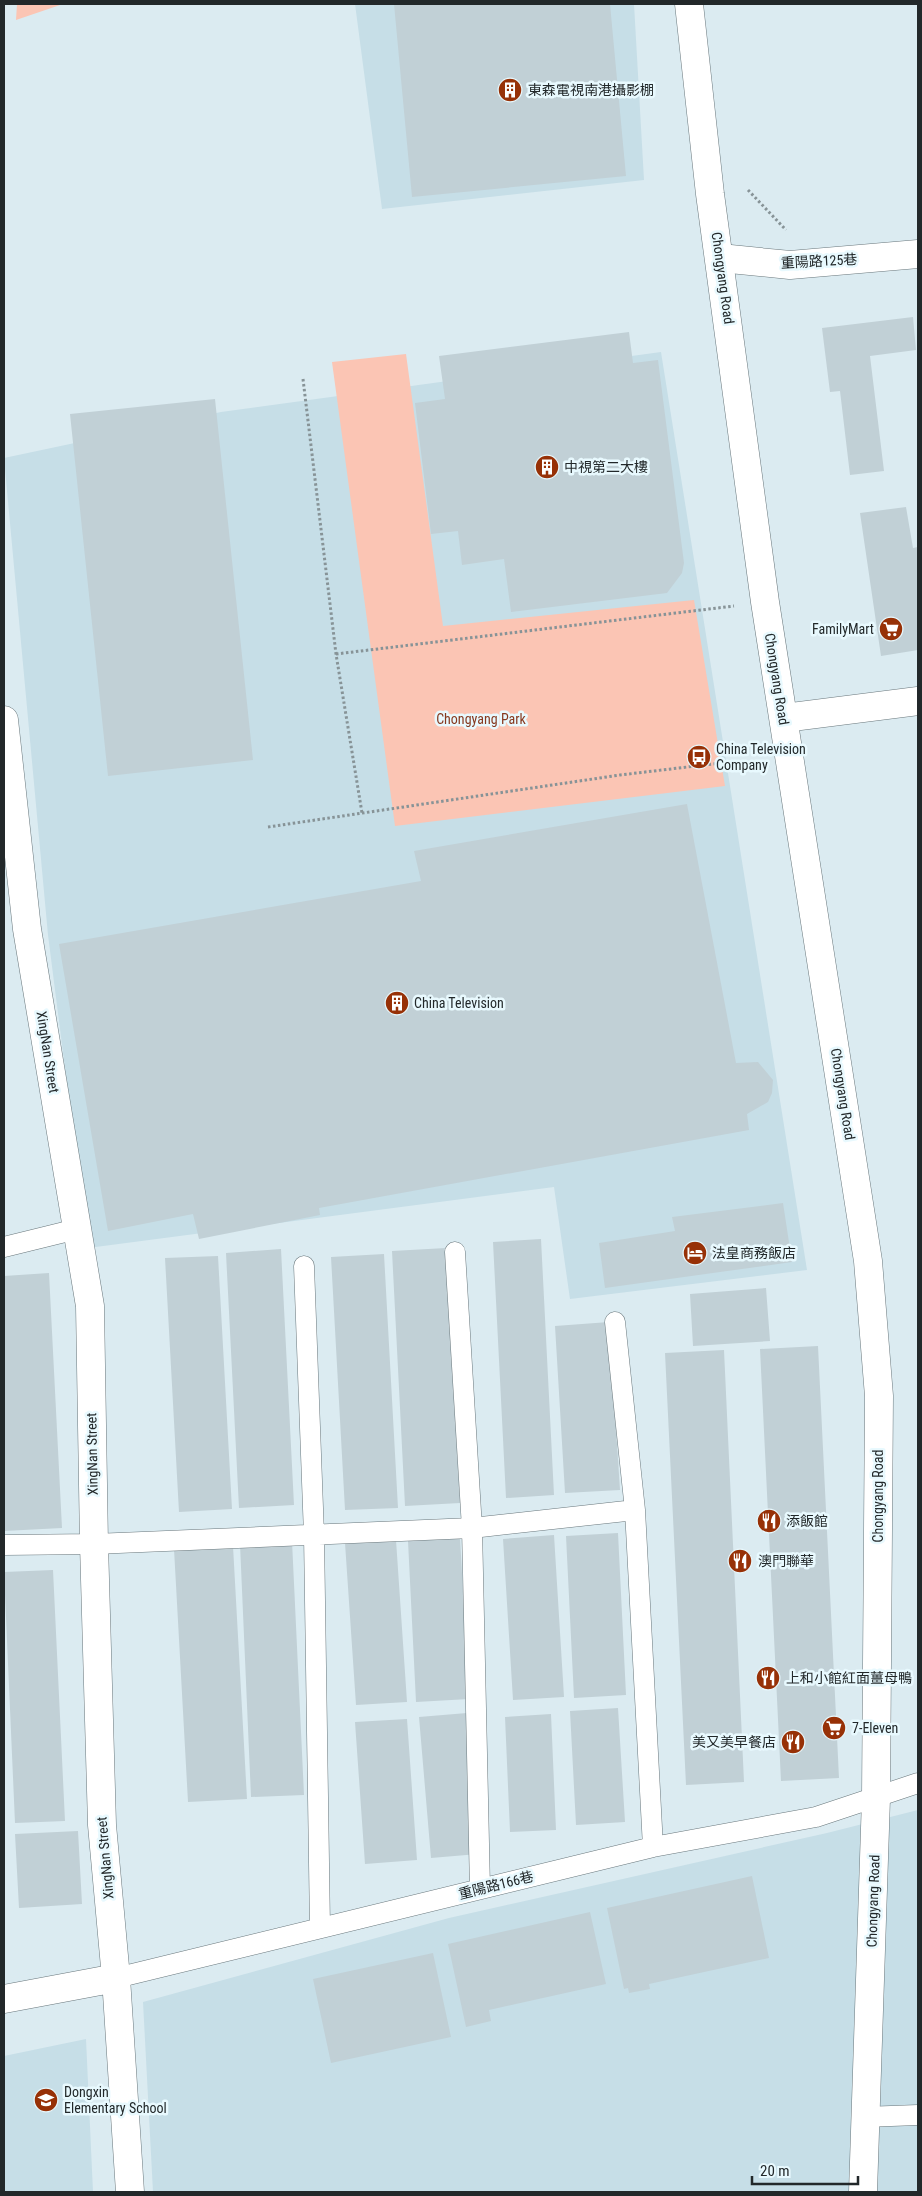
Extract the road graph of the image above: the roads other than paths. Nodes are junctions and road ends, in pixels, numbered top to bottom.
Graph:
1 (689, 4) edge
2 (918, 254) edge
3 (720, 258) junction
4 (918, 701) edge
5 (784, 718) junction
6 (4, 720) edge
7 (77, 1229) junction
8 (4, 1247) edge
9 (455, 1252) dead end
10 (304, 1266) dead end
11 (615, 1322) dead end
12 (634, 1510) junction
13 (472, 1528) junction
14 (314, 1535) junction
15 (94, 1544) junction
16 (4, 1545) edge
17 (918, 1783) edge
18 (876, 1798) junction
19 (653, 1848) junction
20 (480, 1889) junction
21 (320, 1928) junction
22 (116, 1978) junction
23 (4, 2000) edge
24 (918, 2115) edge
25 (864, 2117) junction
26 (130, 2192) edge
27 (863, 2192) edge

1 - 3 street, Chongyang Road
2 - 3 street, 重陽路125巷
3 - 5 street, Chongyang Road
4 - 5 street
5 - 18 street, Chongyang Road
6 - 7 street, XingNan Street
7 - 8 lane
7 - 15 street, XingNan Street
9 - 13 lane
10 - 14 lane
11 - 12 lane
12 - 13 lane
12 - 19 lane
13 - 14 lane
13 - 20 lane
14 - 15 lane
14 - 21 lane
15 - 16 lane
15 - 22 street, XingNan Street
17 - 18 lane, 重陽路166巷
18 - 19 lane, 重陽路166巷
18 - 25 street, Chongyang Road
19 - 20 lane, 重陽路166巷
20 - 21 lane, 重陽路166巷
21 - 22 lane, 重陽路166巷
22 - 23 street
22 - 26 street, XingNan Street
24 - 25 lane
25 - 27 street, Chongyang Road

